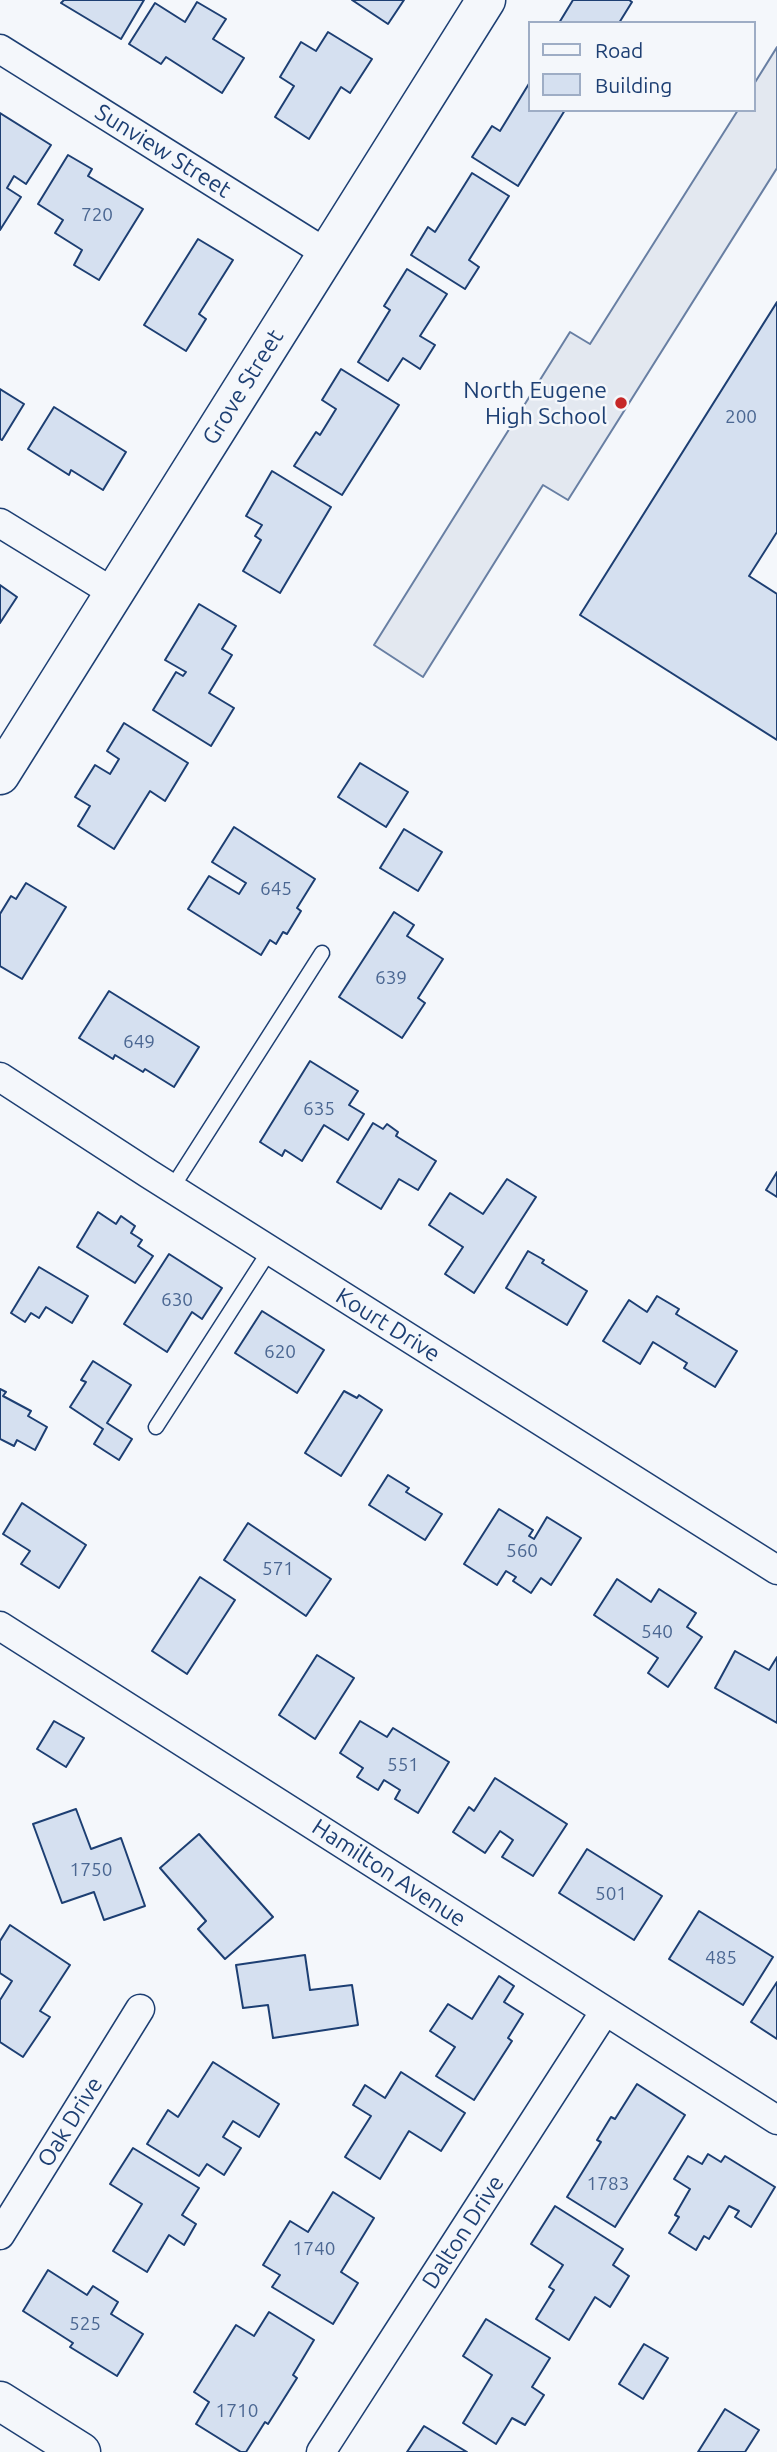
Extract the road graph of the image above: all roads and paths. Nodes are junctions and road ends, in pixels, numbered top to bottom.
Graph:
1 (486, 0) edge
2 (0, 49) edge
3 (327, 253) junction
4 (0, 523) edge
5 (114, 593) junction
6 (0, 775) edge
7 (322, 953) dead end
8 (0, 1077) edge
9 (172, 1188) junction
10 (270, 1250) junction
11 (156, 1427) dead end
12 (777, 1570) edge
13 (0, 1626) edge
14 (140, 2009) dead end
15 (606, 2011) junction
16 (777, 2120) edge
17 (0, 2235) edge
18 (0, 2401) edge
19 (80, 2452) edge
20 (321, 2452) edge

1 - 3 street, Grove Street
2 - 3 street, Sunview Street
3 - 5 street, Grove Street
4 - 5 street
5 - 6 street, Grove Street
7 - 9 lane
8 - 9 street, Kourt Drive
9 - 10 street, Kourt Drive
10 - 11 lane
10 - 12 street, Kourt Drive
13 - 15 street, Hamilton Avenue
14 - 17 street, Oak Drive
15 - 16 street, Hamilton Avenue
15 - 20 street, Dalton Drive
18 - 19 street

